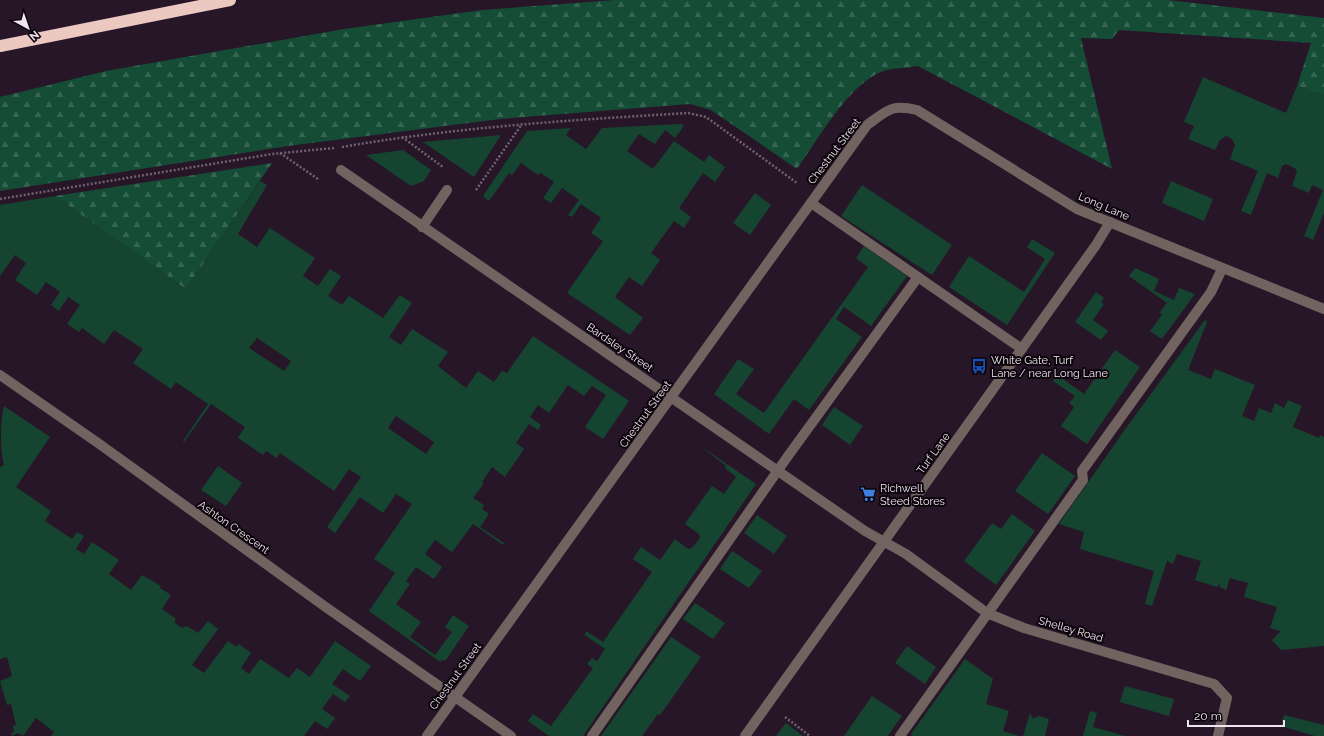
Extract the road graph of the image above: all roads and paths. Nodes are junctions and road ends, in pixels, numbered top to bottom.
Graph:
1 (230, 0) edge
2 (0, 46) edge
3 (887, 111) joint
4 (522, 124) junction
5 (402, 137) junction
6 (280, 153) junction
7 (443, 167) dead end
8 (341, 170) dead end
9 (318, 179) dead end
10 (447, 190) dead end
11 (476, 190) dead end
12 (0, 199) edge
13 (813, 199) junction
14 (1110, 222) junction
15 (422, 227) junction
16 (1222, 269) junction
17 (918, 277) junction
18 (1324, 310) edge
19 (1022, 349) junction
20 (0, 375) edge
21 (672, 397) junction
22 (778, 471) junction
23 (884, 541) junction
24 (987, 613) junction
25 (455, 698) junction
26 (784, 717) dead end
27 (427, 736) edge
28 (511, 736) edge
29 (592, 736) edge
30 (745, 736) edge
31 (810, 736) edge
32 (900, 736) edge
33 (1218, 736) edge

1 - 2 highway
3 - 13 street, Chestnut Street
3 - 14 street, Long Lane
4 - 5 path
4 - 11 path
4 - 13 path
5 - 6 path
5 - 7 path
6 - 9 path
6 - 12 path
8 - 15 street, Bardsley Street
10 - 15 street
13 - 17 street
13 - 21 street, Chestnut Street
14 - 16 street, Long Lane
14 - 19 street, Turf Lane
15 - 21 street, Bardsley Street
16 - 18 street, Long Lane
16 - 24 street
17 - 19 street
17 - 22 street
19 - 23 street, Turf Lane
20 - 25 street, Ashton Crescent
21 - 22 street, Bardsley Street
21 - 25 street, Chestnut Street
22 - 23 street, Bardsley Street
22 - 29 street
23 - 24 street, Shelley Road
23 - 30 street, Turf Lane
24 - 32 street
24 - 33 street, Shelley Road
25 - 27 street, Chestnut Street
25 - 28 street, Ashton Crescent
26 - 31 path

